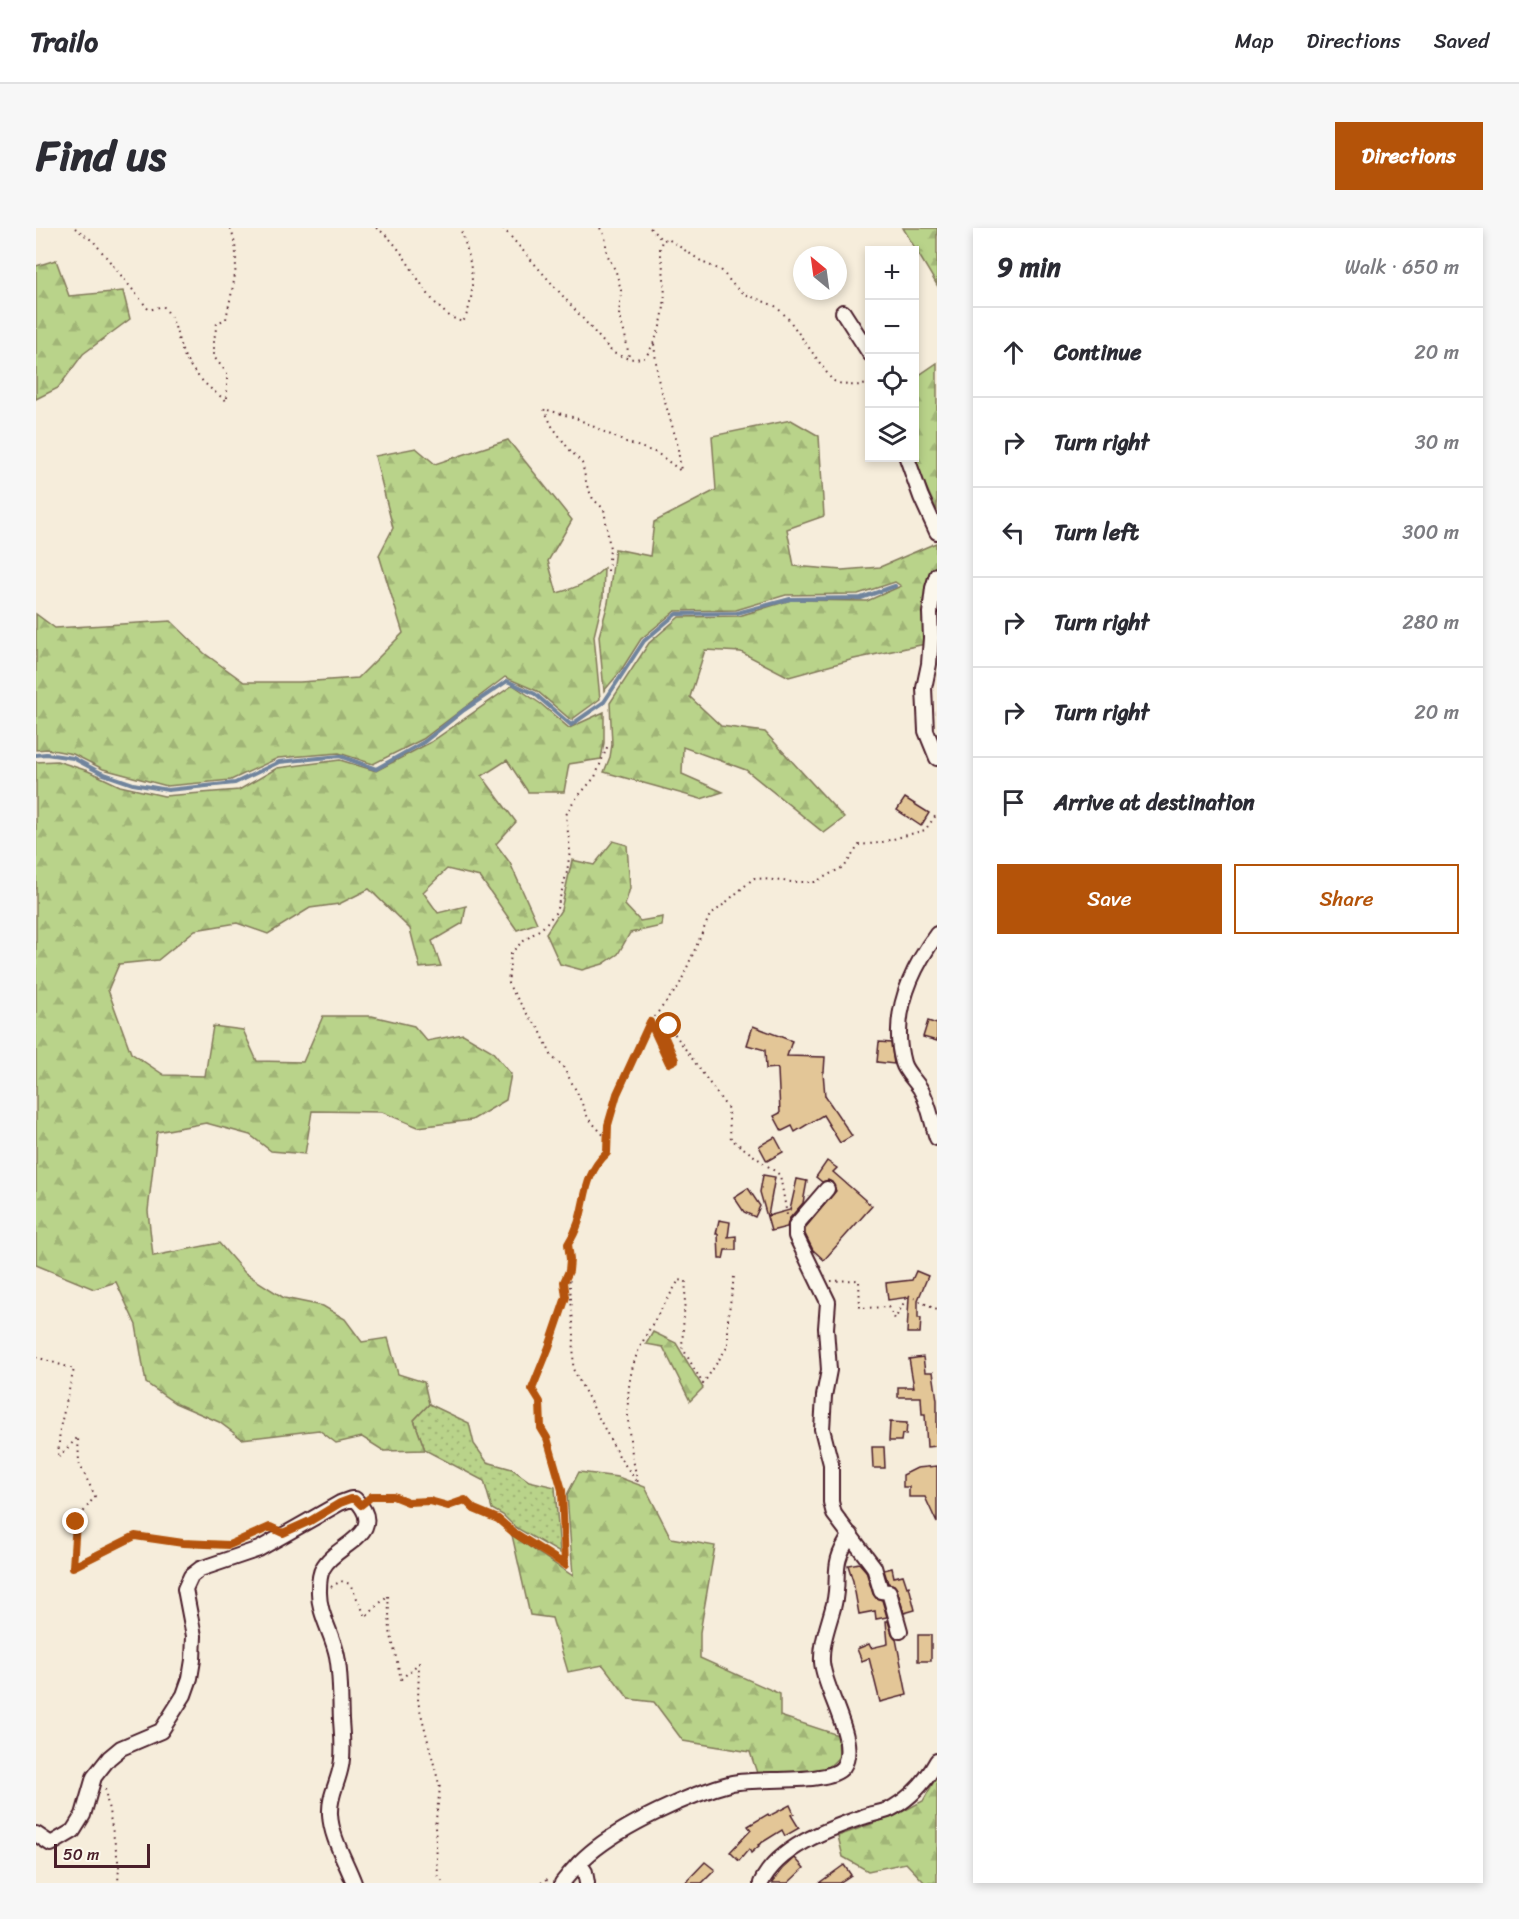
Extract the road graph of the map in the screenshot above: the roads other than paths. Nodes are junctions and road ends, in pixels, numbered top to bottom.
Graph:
1 (843, 312) dead end
2 (865, 346) edge
3 (908, 462) edge
4 (937, 532) edge
5 (937, 575) edge
6 (937, 758) edge
7 (937, 934) edge
8 (937, 1138) edge
9 (827, 1189) dead end
10 (851, 1536) junction
11 (900, 1631) dead end
12 (937, 1761) edge
13 (36, 1834) edge
14 (579, 1863) junction
15 (354, 1883) edge
16 (562, 1883) edge
17 (587, 1883) edge
18 (761, 1883) edge

1 - 2 street
3 - 4 street
5 - 6 street
7 - 8 street
9 - 10 street
10 - 11 street
10 - 14 street
12 - 18 street
13 - 15 street
14 - 16 street
14 - 17 street

